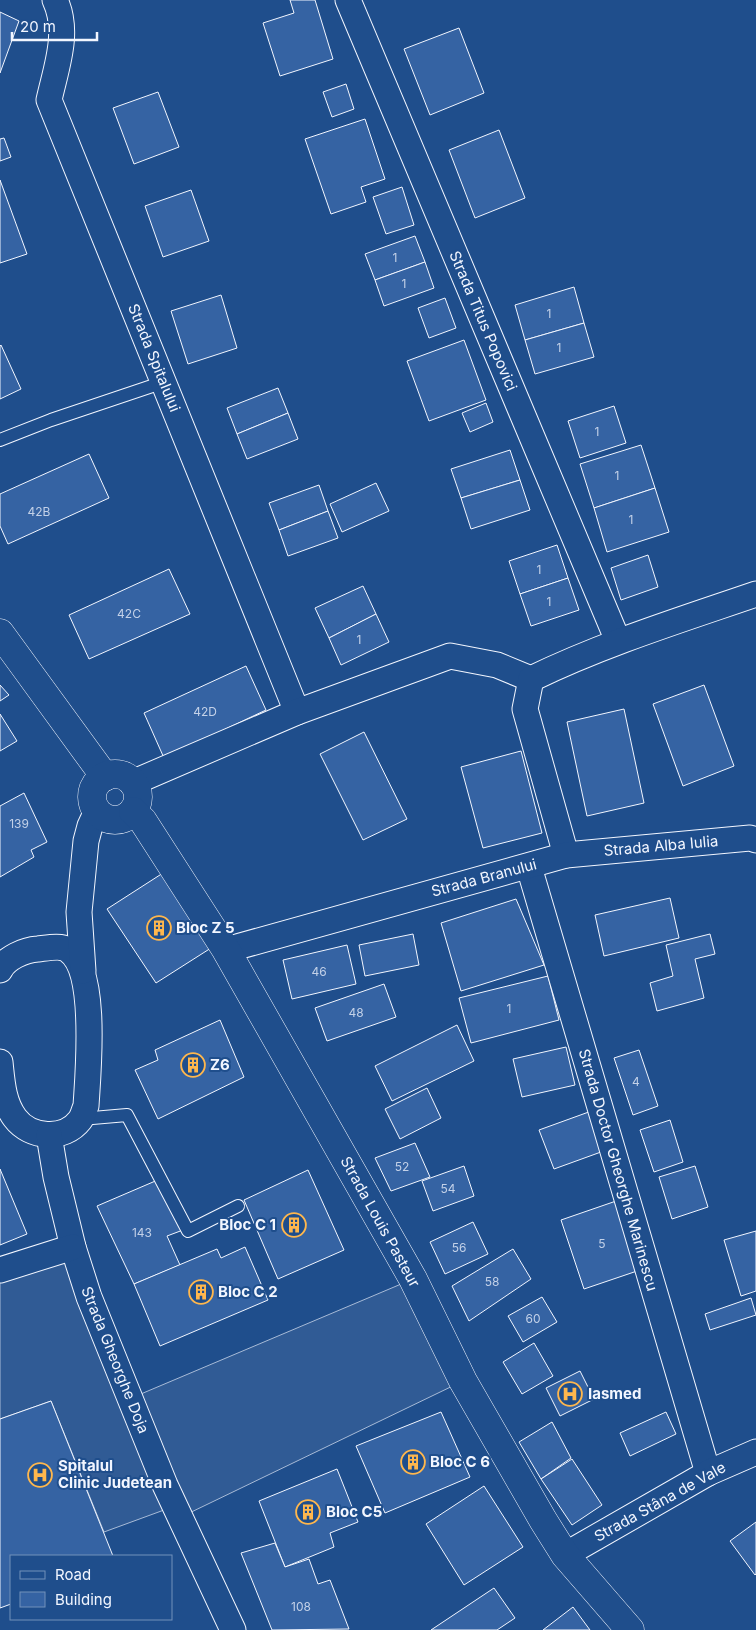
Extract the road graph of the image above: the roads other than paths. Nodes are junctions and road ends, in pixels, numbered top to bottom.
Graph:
1 (55, 0) edge
2 (348, 0) edge
3 (164, 382) junction
4 (0, 440) edge
5 (756, 594) edge
6 (0, 633) edge
7 (618, 641) junction
8 (531, 679) junction
9 (297, 712) junction
10 (104, 777) junction
11 (132, 783) junction
12 (97, 811) junction
13 (133, 811) junction
14 (756, 840) edge
15 (566, 855) junction
16 (529, 867) junction
17 (79, 912) junction
18 (47, 948) junction
19 (226, 950) junction
20 (1, 967) edge
21 (83, 975) junction
22 (0, 1062) edge
23 (81, 1119) junction
24 (7, 1121) edge
25 (49, 1135) junction
26 (238, 1206) dead end
27 (73, 1247) junction
28 (0, 1270) edge
29 (756, 1452) edge
30 (708, 1473) junction
31 (565, 1555) junction
32 (233, 1630) edge
33 (630, 1630) edge

1 - 3 street, Strada Spitalului
2 - 7 street, Strada Titus Popovici
3 - 4 lane
3 - 9 street, Strada Spitalului
5 - 7 street
6 - 10 main road
7 - 8 street
8 - 9 street
8 - 15 street
9 - 11 street
10 - 11 main road
10 - 12 main road
11 - 13 main road
12 - 13 main road
12 - 17 street
13 - 19 main road, Strada Louis Pasteur
14 - 15 street, Strada Alba Iulia
15 - 16 street, Strada Branului
16 - 19 street, Strada Branului
16 - 30 street, Strada Doctor Gheorghe Marinescu
17 - 18 street
17 - 21 street
18 - 20 street
18 - 21 street
19 - 31 main road, Strada Louis Pasteur
21 - 23 street
22 - 24 street
23 - 25 street
23 - 26 lane
24 - 25 street
25 - 27 street, Strada Gheorghe Doja
27 - 28 street
27 - 32 street, Strada Gheorghe Doja
29 - 30 street, Strada Stâna de Vale
30 - 31 street, Strada Stâna de Vale
31 - 33 main road, Strada Louis Pasteur

